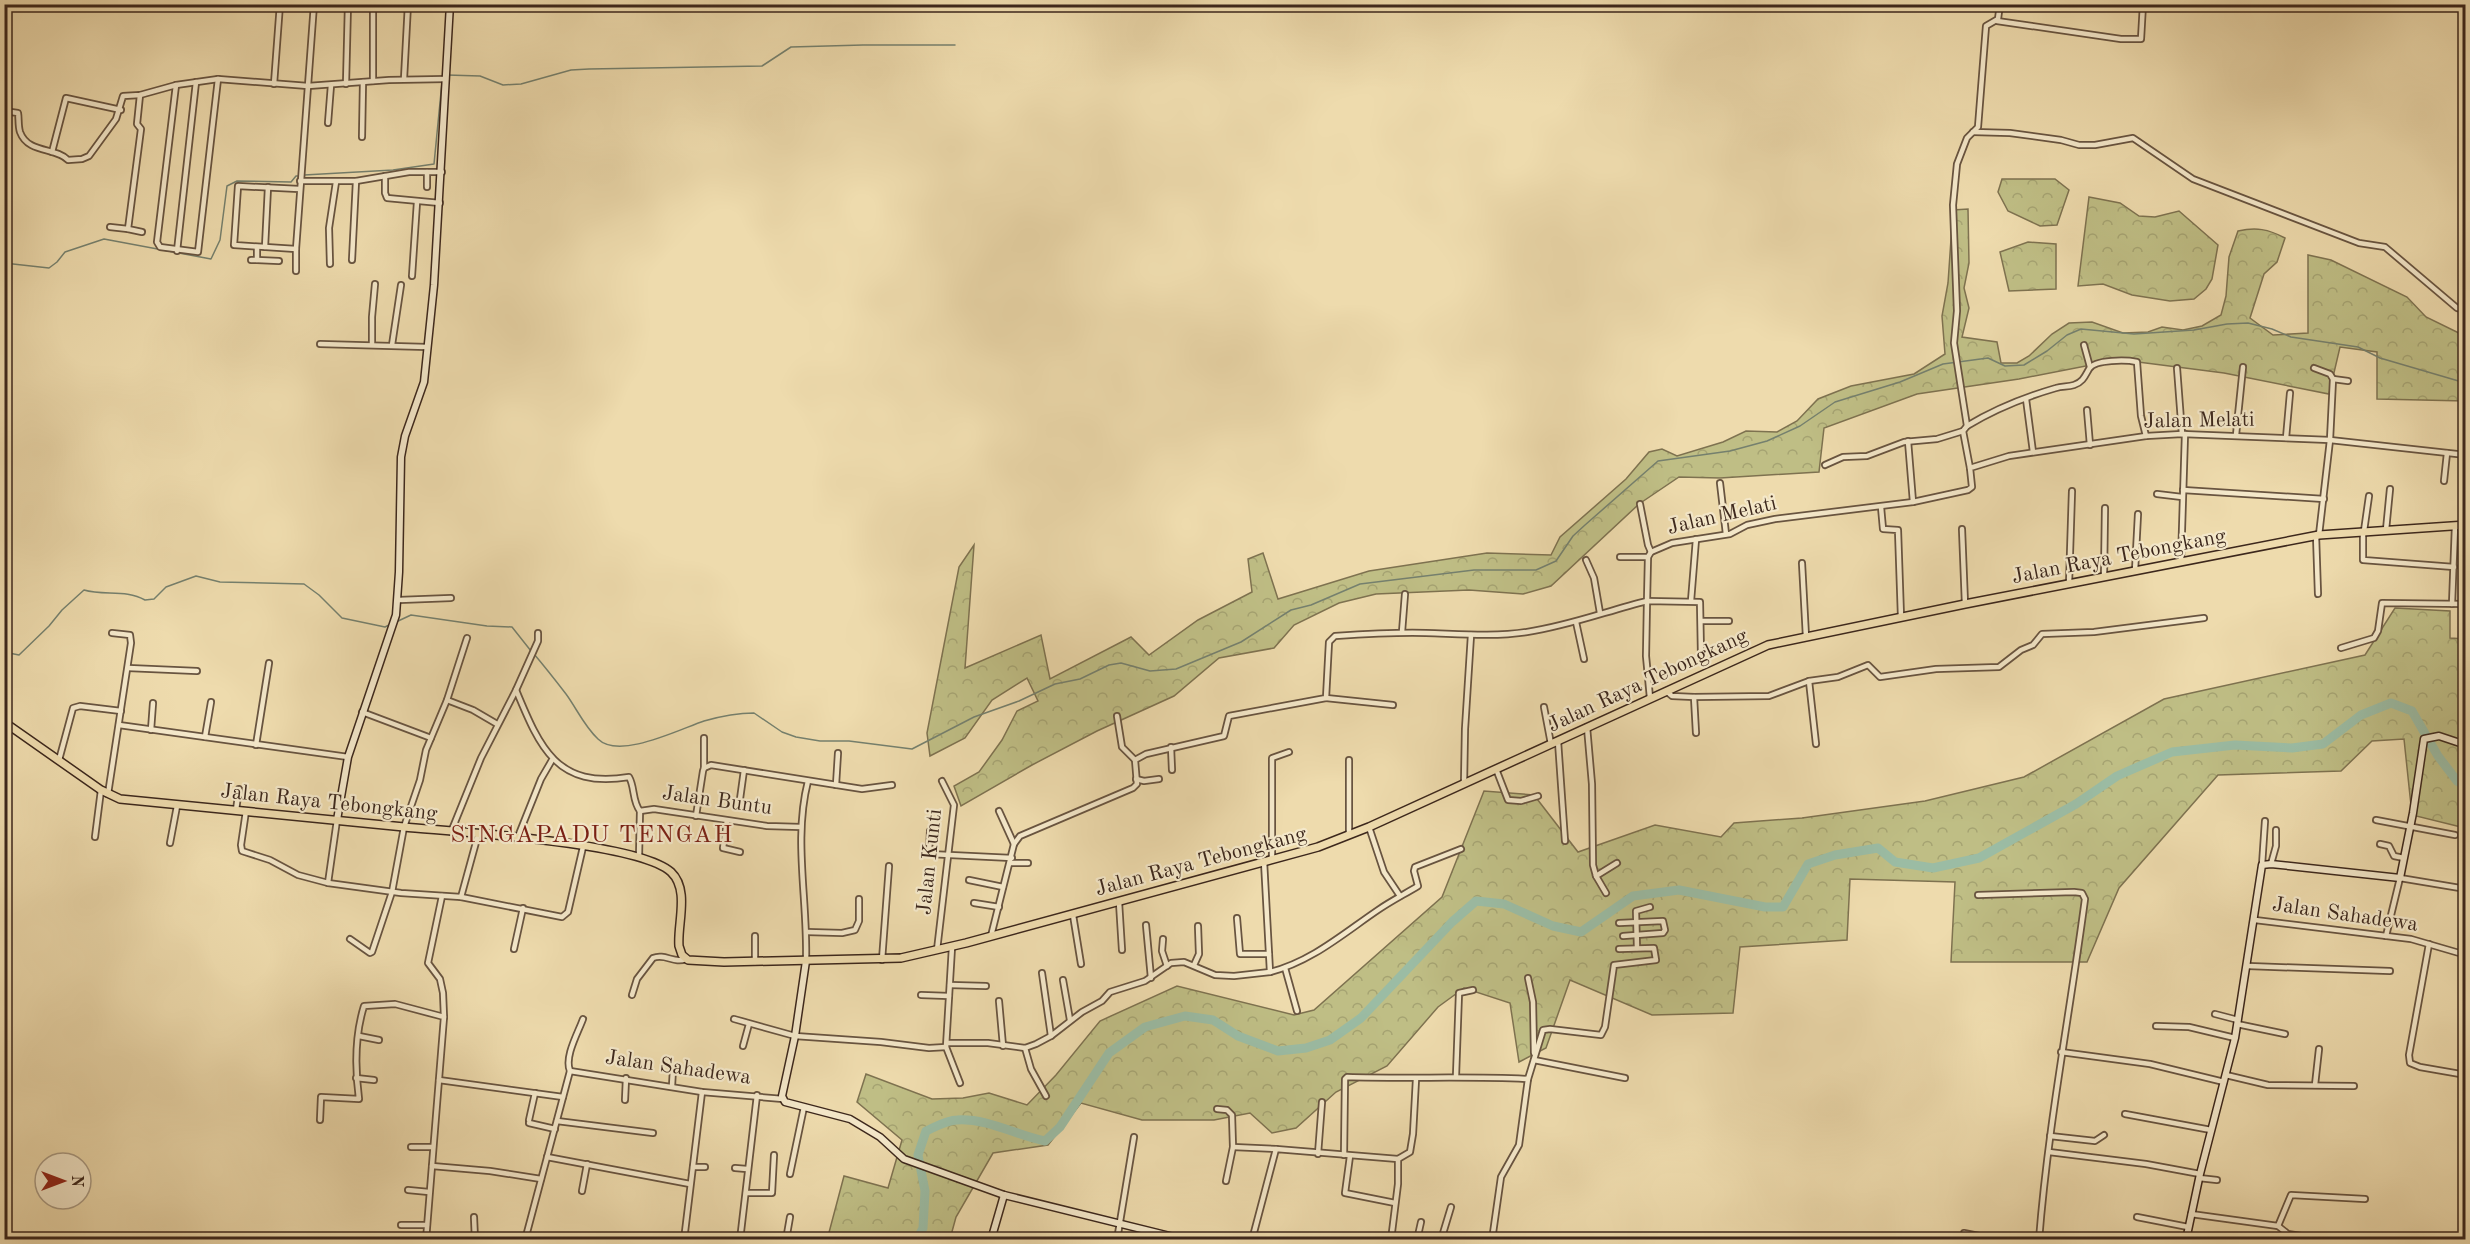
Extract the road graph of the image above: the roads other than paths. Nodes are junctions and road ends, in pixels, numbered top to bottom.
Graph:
1 (280, 4) edge
2 (314, 4) edge
3 (348, 4) edge
4 (373, 4) edge
5 (408, 4) edge
6 (450, 4) edge
7 (2000, 4) edge
8 (2143, 4) edge
9 (1996, 21) junction
10 (218, 79) junction
11 (404, 79) junction
12 (446, 80) junction
13 (196, 81) junction
14 (373, 81) junction
15 (363, 82) junction
16 (274, 84) junction
17 (346, 84) junction
18 (176, 85) junction
19 (331, 85) junction
20 (308, 86) junction
21 (140, 95) junction
22 (121, 110) junction
23 (4, 111) edge
24 (328, 123) dead end
25 (1973, 132) junction
26 (362, 137) dead end
27 (52, 152) junction
28 (427, 172) junction
29 (442, 172) junction
30 (385, 176) junction
31 (300, 181) junction
32 (356, 181) junction
33 (336, 182) junction
34 (427, 187) dead end
35 (268, 188) junction
36 (299, 189) junction
37 (417, 202) junction
38 (440, 203) junction
39 (110, 227) dead end
40 (128, 229) junction
41 (142, 232) dead end
42 (257, 247) junction
43 (266, 247) junction
44 (297, 249) junction
45 (177, 251) junction
46 (251, 260) dead end
47 (257, 260) junction
48 (352, 260) dead end
49 (279, 261) dead end
50 (330, 264) dead end
51 (296, 271) dead end
52 (412, 276) dead end
53 (375, 284) dead end
54 (401, 285) dead end
55 (2466, 310) edge
56 (320, 344) dead end
57 (372, 344) junction
58 (392, 345) junction
59 (2084, 345) dead end
60 (427, 347) junction
61 (2090, 367) junction
62 (2243, 367) dead end
63 (2177, 368) dead end
64 (2314, 368) dead end
65 (2333, 379) junction
66 (2348, 381) dead end
67 (2290, 393) dead end
68 (2026, 399) junction
69 (2087, 410) dead end
70 (1967, 426) junction
71 (1963, 431) junction
72 (2184, 434) junction
73 (2236, 435) junction
74 (2146, 436) junction
75 (2286, 438) junction
76 (2330, 440) junction
77 (1908, 441) junction
78 (2090, 445) junction
79 (2034, 452) junction
80 (2447, 453) junction
81 (2466, 455) edge
82 (1825, 465) dead end
83 (1970, 468) junction
84 (2444, 481) dead end
85 (1720, 483) dead end
86 (2390, 489) dead end
87 (2182, 490) junction
88 (2072, 491) dead end
89 (2157, 494) dead end
90 (2369, 496) dead end
91 (2182, 498) junction
92 (2324, 499) junction
93 (1913, 502) junction
94 (1640, 504) dead end
95 (1881, 507) junction
96 (2105, 508) dead end
97 (2138, 514) dead end
98 (2455, 525) junction
99 (2466, 525) edge
100 (1962, 529) dead end
101 (2386, 530) junction
102 (2363, 531) junction
103 (1726, 534) junction
104 (2317, 535) junction
105 (1696, 539) junction
106 (1650, 554) junction
107 (1620, 557) dead end
108 (1586, 560) dead end
109 (2181, 561) junction
110 (1802, 564) dead end
111 (2454, 567) junction
112 (2135, 571) junction
113 (2104, 578) junction
114 (2069, 584) junction
115 (1405, 594) dead end
116 (2318, 594) dead end
117 (452, 598) dead end
118 (399, 600) junction
119 (1647, 601) junction
120 (1691, 601) junction
121 (1965, 604) junction
122 (2452, 604) junction
123 (2466, 604) edge
124 (1600, 613) junction
125 (1901, 617) junction
126 (2204, 618) dead end
127 (1702, 621) junction
128 (1729, 621) dead end
129 (1576, 622) junction
130 (1401, 632) junction
131 (112, 633) dead end
132 (538, 633) dead end
133 (1471, 635) junction
134 (1806, 637) junction
135 (467, 638) dead end
136 (2341, 648) dead end
137 (1701, 655) dead end
138 (1584, 659) dead end
139 (269, 663) dead end
140 (128, 668) junction
141 (197, 671) dead end
142 (1809, 681) junction
143 (516, 690) junction
144 (1666, 691) junction
145 (1694, 697) junction
146 (1326, 698) junction
147 (1650, 698) junction
148 (447, 700) junction
149 (211, 702) dead end
150 (153, 703) dead end
151 (1393, 705) dead end
152 (1544, 706) dead end
153 (121, 711) junction
154 (362, 712) junction
155 (1117, 716) dead end
156 (4, 722) edge
157 (497, 724) junction
158 (119, 725) junction
159 (1587, 727) junction
160 (151, 730) junction
161 (1696, 733) dead end
162 (205, 737) junction
163 (431, 738) junction
164 (704, 738) dead end
165 (1555, 742) junction
166 (1816, 744) dead end
167 (256, 745) junction
168 (2466, 745) edge
169 (1171, 747) junction
170 (1289, 752) dead end
171 (838, 753) dead end
172 (348, 757) junction
173 (59, 760) junction
174 (552, 760) junction
175 (1136, 760) junction
176 (1349, 760) dead end
177 (704, 768) junction
178 (744, 770) junction
179 (1172, 770) dead end
180 (1496, 770) junction
181 (1136, 779) junction
182 (1159, 779) dead end
183 (808, 781) junction
184 (942, 781) dead end
185 (1464, 784) junction
186 (836, 785) junction
187 (892, 785) dead end
188 (239, 789) dead end
189 (105, 792) junction
190 (1538, 796) dead end
191 (740, 799) dead end
192 (177, 806) junction
193 (236, 810) junction
194 (246, 811) junction
195 (640, 811) junction
196 (999, 811) dead end
197 (696, 816) junction
198 (337, 820) junction
199 (2376, 820) dead end
200 (727, 821) junction
201 (2265, 821) dead end
202 (2411, 825) junction
203 (404, 827) junction
204 (801, 827) junction
205 (1369, 827) junction
206 (2276, 830) dead end
207 (930, 831) dead end
208 (451, 832) junction
209 (478, 835) junction
210 (2455, 835) dead end
211 (1349, 836) junction
212 (95, 837) dead end
213 (517, 839) junction
214 (1565, 840) dead end
215 (170, 843) dead end
216 (1014, 844) junction
217 (2380, 844) dead end
218 (583, 847) junction
219 (1461, 849) dead end
220 (740, 852) dead end
221 (949, 856) junction
222 (639, 857) junction
223 (2404, 858) junction
224 (1011, 860) junction
225 (1272, 860) junction
226 (1263, 861) junction
227 (1028, 863) dead end
228 (1617, 863) dead end
229 (2271, 864) junction
230 (2262, 865) junction
231 (888, 867) dead end
232 (1596, 876) junction
233 (2400, 878) junction
234 (969, 880) dead end
235 (328, 883) junction
236 (1003, 887) junction
237 (2466, 889) edge
238 (392, 892) junction
239 (1606, 893) dead end
240 (1978, 895) dead end
241 (442, 896) junction
242 (1400, 896) junction
243 (461, 897) junction
244 (859, 899) dead end
245 (1119, 902) junction
246 (974, 903) dead end
247 (999, 907) junction
248 (1650, 907) dead end
249 (523, 908) junction
250 (1073, 915) junction
251 (1237, 918) dead end
252 (2255, 920) junction
253 (1636, 922) junction
254 (1619, 923) dead end
255 (1146, 925) dead end
256 (1198, 926) dead end
257 (807, 932) junction
258 (755, 936) dead end
259 (1623, 936) dead end
260 (1637, 936) junction
261 (2386, 936) junction
262 (991, 937) junction
263 (350, 939) dead end
264 (1163, 939) dead end
265 (2429, 944) junction
266 (952, 947) junction
267 (1637, 948) junction
268 (514, 949) dead end
269 (1619, 949) dead end
270 (937, 950) junction
271 (1122, 950) dead end
272 (1269, 954) junction
273 (2466, 955) edge
274 (686, 959) junction
275 (806, 960) junction
276 (882, 960) junction
277 (755, 962) junction
278 (1081, 964) dead end
279 (1194, 965) junction
280 (1167, 966) junction
281 (2248, 966) junction
282 (1284, 968) junction
283 (2390, 971) dead end
284 (1270, 972) junction
285 (1041, 973) dead end
286 (1151, 978) junction
287 (1528, 978) dead end
288 (1062, 980) dead end
289 (950, 985) junction
290 (986, 986) dead end
291 (1473, 990) dead end
292 (632, 995) dead end
293 (921, 995) dead end
294 (949, 996) junction
295 (999, 1001) dead end
296 (1297, 1011) dead end
297 (2216, 1014) dead end
298 (444, 1017) junction
299 (583, 1019) dead end
300 (734, 1019) dead end
301 (1070, 1020) junction
302 (2238, 1022) junction
303 (749, 1024) junction
304 (2156, 1026) dead end
305 (2285, 1034) dead end
306 (358, 1036) junction
307 (795, 1036) junction
308 (1051, 1036) junction
309 (2235, 1038) junction
310 (379, 1040) dead end
311 (946, 1045) junction
312 (743, 1046) dead end
313 (1003, 1046) junction
314 (1025, 1047) junction
315 (2319, 1049) dead end
316 (2061, 1052) junction
317 (1534, 1058) junction
318 (673, 1068) dead end
319 (570, 1071) junction
320 (2466, 1075) edge
321 (1456, 1076) junction
322 (356, 1078) junction
323 (626, 1078) junction
324 (1625, 1078) dead end
325 (2225, 1078) junction
326 (1416, 1079) junction
327 (1528, 1079) junction
328 (374, 1080) dead end
329 (439, 1080) junction
330 (960, 1083) dead end
331 (2315, 1085) junction
332 (672, 1086) junction
333 (2354, 1086) dead end
334 (702, 1092) junction
335 (535, 1093) junction
336 (757, 1095) junction
337 (1046, 1096) dead end
338 (563, 1097) junction
339 (783, 1099) junction
340 (625, 1100) dead end
341 (1322, 1102) dead end
342 (804, 1107) junction
343 (1217, 1109) dead end
344 (2125, 1114) dead end
345 (320, 1120) dead end
346 (557, 1121) junction
347 (555, 1129) junction
348 (2211, 1130) junction
349 (653, 1133) dead end
350 (2104, 1135) dead end
351 (2050, 1136) junction
352 (1134, 1137) dead end
353 (411, 1147) dead end
354 (433, 1147) junction
355 (1233, 1147) junction
356 (1276, 1149) junction
357 (2049, 1152) junction
358 (1318, 1154) junction
359 (774, 1155) dead end
360 (1347, 1155) junction
361 (547, 1157) junction
362 (1398, 1159) junction
363 (587, 1164) junction
364 (432, 1166) junction
365 (693, 1167) junction
366 (705, 1167) dead end
367 (735, 1168) dead end
368 (747, 1169) junction
369 (790, 1174) dead end
370 (2200, 1176) junction
371 (541, 1179) junction
372 (2217, 1180) dead end
373 (1226, 1181) dead end
374 (690, 1184) junction
375 (408, 1191) dead end
376 (582, 1191) dead end
377 (429, 1192) junction
378 (746, 1192) junction
379 (1004, 1195) junction
380 (2365, 1199) dead end
381 (1395, 1203) junction
382 (1451, 1208) dead end
383 (2190, 1214) junction
384 (474, 1217) dead end
385 (790, 1217) dead end
386 (2137, 1217) dead end
387 (1420, 1222) dead end
388 (1120, 1224) junction
389 (401, 1225) dead end
390 (427, 1226) junction
391 (2278, 1226) junction
392 (2188, 1227) junction
393 (1964, 1233) dead end
394 (2288, 1234) junction
395 (426, 1239) edge
396 (474, 1239) edge
397 (525, 1239) edge
398 (684, 1239) edge
399 (740, 1239) edge
400 (786, 1239) edge
401 (992, 1239) edge
402 (1117, 1239) edge
403 (1186, 1239) edge
404 (1252, 1239) edge
405 (1391, 1239) edge
406 (1417, 1239) edge
407 (1442, 1239) edge
408 (1492, 1239) edge
409 (1999, 1239) edge
410 (2039, 1239) edge
411 (2186, 1239) edge
412 (2284, 1239) edge
413 (2327, 1239) edge

1 - 16 street
2 - 20 street
3 - 17 street
4 - 14 street
5 - 11 street
6 - 12 main road
7 - 9 street
8 - 9 street
9 - 25 street
10 - 13 street
10 - 16 street
10 - 45 street
11 - 12 street
11 - 14 street
12 - 29 main road
13 - 18 street
13 - 45 street
14 - 15 street
15 - 17 street
15 - 26 street
16 - 20 street
17 - 19 street
18 - 21 street
18 - 45 street
19 - 20 street
19 - 24 street
20 - 31 street
21 - 22 street
21 - 40 street
22 - 27 street
22 - 27 street
23 - 27 street
25 - 55 street
25 - 70 street
28 - 29 street
28 - 30 street
28 - 34 street
29 - 38 main road
30 - 32 street
30 - 37 street
31 - 33 street
31 - 36 street
32 - 33 street
32 - 48 street
33 - 50 street
35 - 36 street
35 - 42 street
35 - 43 street
36 - 44 street
37 - 38 street
37 - 52 street
38 - 60 main road
39 - 40 street
40 - 41 street
42 - 43 street
42 - 47 street
43 - 44 street
44 - 51 street
46 - 47 street
47 - 49 street
53 - 57 street
54 - 58 street
56 - 57 street
57 - 58 street
58 - 60 street
59 - 61 street
60 - 118 main road
61 - 68 street
61 - 74 street
62 - 73 street
63 - 72 street
64 - 65 street
65 - 66 street
65 - 76 street
67 - 75 street
68 - 70 street
68 - 79 street
69 - 78 street
70 - 71 street
71 - 77 street
71 - 83 street
72 - 73 street, Jalan Melati
72 - 74 street, Jalan Melati
72 - 87 street
73 - 75 street, Jalan Melati
74 - 78 street, Jalan Melati
75 - 76 street, Jalan Melati
76 - 80 street, Jalan Melati
76 - 92 street
77 - 82 street
77 - 93 street
78 - 79 street, Jalan Melati
79 - 83 street, Jalan Melati
80 - 81 street, Jalan Melati
80 - 84 street
83 - 93 street, Jalan Melati
85 - 103 street
86 - 101 street
87 - 91 street
87 - 92 street
88 - 114 street
89 - 91 street
90 - 102 street
91 - 109 street
92 - 104 street
93 - 95 street, Jalan Melati
94 - 106 street
95 - 103 street, Jalan Melati
95 - 125 street
96 - 113 street
97 - 112 street
98 - 99 main road, Jalan Raya Tebongkang
98 - 101 main road, Jalan Raya Tebongkang
98 - 111 street
100 - 121 street
101 - 102 main road, Jalan Raya Tebongkang
102 - 104 main road, Jalan Raya Tebongkang
102 - 111 street
103 - 105 street, Jalan Melati
104 - 109 main road, Jalan Raya Tebongkang
104 - 116 street
105 - 106 street, Jalan Melati
105 - 120 street
106 - 107 street
106 - 119 street, Jalan Melati
108 - 124 street
109 - 112 main road, Jalan Raya Tebongkang
110 - 134 street
111 - 122 street
112 - 113 main road, Jalan Raya Tebongkang
113 - 114 main road, Jalan Raya Tebongkang
114 - 121 main road, Jalan Raya Tebongkang
115 - 130 street
117 - 118 street
118 - 154 main road
119 - 120 street
119 - 124 street
119 - 147 street, Jalan Melati
120 - 127 street
121 - 125 main road, Jalan Raya Tebongkang
122 - 123 street
122 - 136 street
124 - 129 street
125 - 134 main road, Jalan Raya Tebongkang
126 - 142 street
127 - 128 street
127 - 137 street
129 - 133 street
129 - 138 street
130 - 133 street
130 - 146 street
131 - 140 street
132 - 143 street
133 - 185 street
134 - 144 main road, Jalan Raya Tebongkang
135 - 148 street
139 - 167 street
140 - 141 street
140 - 153 street
142 - 145 street
142 - 166 street
143 - 157 street
143 - 174 street
144 - 145 street
144 - 147 main road, Jalan Raya Tebongkang
145 - 161 street
146 - 151 street
146 - 169 street
147 - 159 main road, Jalan Raya Tebongkang
148 - 157 street
148 - 163 street
149 - 162 street
150 - 160 street
152 - 165 street
153 - 158 street
153 - 173 street
154 - 163 street
154 - 172 main road
155 - 175 street
156 - 173 main road, Jalan Raya Tebongkang
157 - 208 street
158 - 160 street
158 - 189 street
159 - 165 main road, Jalan Raya Tebongkang
159 - 232 street
160 - 162 street
162 - 167 street
163 - 203 street
164 - 177 street
165 - 180 main road, Jalan Raya Tebongkang
165 - 214 street
167 - 172 street
168 - 202 main road
169 - 175 street
169 - 179 street
170 - 225 street
171 - 186 street
172 - 198 main road
173 - 189 main road, Jalan Raya Tebongkang
174 - 195 street
174 - 213 street
175 - 181 street
176 - 211 street
177 - 178 street
177 - 197 street
178 - 183 street
178 - 191 street
180 - 185 main road, Jalan Raya Tebongkang
180 - 190 street
181 - 182 street
181 - 216 street
183 - 186 street
183 - 204 street
184 - 221 street, Jalan Kunti
185 - 205 main road, Jalan Raya Tebongkang
186 - 187 street
188 - 193 street
189 - 192 main road, Jalan Raya Tebongkang
189 - 212 street
192 - 193 main road, Jalan Raya Tebongkang
192 - 215 street
193 - 194 main road, Jalan Raya Tebongkang
194 - 198 main road, Jalan Raya Tebongkang
194 - 235 street
195 - 197 street, Jalan Buntu
195 - 222 street, Jalan Buntu
196 - 216 street
197 - 200 street, Jalan Buntu
198 - 203 main road, Jalan Raya Tebongkang
198 - 235 street
199 - 202 street
200 - 204 street, Jalan Buntu
200 - 220 street
201 - 230 street
202 - 210 street
202 - 223 main road
203 - 208 main road, Jalan Raya Tebongkang
203 - 238 street
204 - 257 street
205 - 211 main road, Jalan Raya Tebongkang
205 - 242 street
206 - 229 street
207 - 221 street
208 - 209 main road, Jalan Raya Tebongkang
209 - 213 main road, Jalan Raya Tebongkang
209 - 243 street
211 - 225 main road, Jalan Raya Tebongkang
213 - 218 main road, Jalan Raya Tebongkang
216 - 224 street
217 - 223 street
218 - 222 main road, Jalan Raya Tebongkang
218 - 249 street
219 - 242 street
221 - 224 street
221 - 270 street, Jalan Kunti
222 - 274 main road, Jalan Raya Tebongkang
223 - 233 main road
224 - 227 street
224 - 236 street
225 - 226 main road, Jalan Raya Tebongkang
226 - 245 main road, Jalan Raya Tebongkang
226 - 272 street
228 - 232 street
229 - 230 main road
229 - 233 main road
230 - 252 main road
231 - 276 street
232 - 239 street
233 - 237 street
233 - 261 street
234 - 236 street
235 - 238 street
236 - 247 street
238 - 241 street
238 - 263 street
240 - 316 street
241 - 243 street
241 - 298 street
242 - 282 street
243 - 249 street
244 - 257 street
245 - 250 main road, Jalan Raya Tebongkang
245 - 271 street
246 - 247 street
247 - 262 street
248 - 253 street
249 - 268 street
250 - 262 main road, Jalan Raya Tebongkang
250 - 278 street
251 - 272 street
252 - 261 street, Jalan Sahadewa
252 - 281 main road
253 - 254 street
253 - 260 street
253 - 260 street
255 - 286 street
256 - 279 street
257 - 275 street
258 - 277 street
259 - 260 street
260 - 267 street
261 - 265 street, Jalan Sahadewa
262 - 266 main road, Jalan Raya Tebongkang
264 - 280 street
265 - 273 street, Jalan Sahadewa
265 - 320 street
266 - 270 main road, Jalan Raya Tebongkang
266 - 289 street
267 - 269 street
267 - 317 street
270 - 276 main road, Jalan Raya Tebongkang
272 - 284 street
274 - 277 main road, Jalan Raya Tebongkang
274 - 292 street
275 - 276 main road, Jalan Raya Tebongkang
275 - 277 main road, Jalan Raya Tebongkang
275 - 307 main road
279 - 280 street
279 - 284 street
280 - 286 street
281 - 283 street
281 - 302 main road
282 - 284 street
282 - 296 street
285 - 308 street
286 - 301 street
287 - 317 street
288 - 301 street
289 - 290 street
289 - 294 street
291 - 321 street
293 - 294 street
294 - 311 street
295 - 313 street
297 - 302 street
298 - 306 street
298 - 329 street
299 - 319 street
300 - 303 street
301 - 308 street
302 - 305 street
302 - 309 main road
303 - 307 street
303 - 312 street
304 - 309 street
306 - 310 street
306 - 322 street
307 - 311 street
307 - 339 main road
308 - 314 street
309 - 325 main road
311 - 313 street
311 - 330 street
313 - 314 street
314 - 337 street
315 - 331 street
316 - 325 street
316 - 351 street
317 - 324 street
317 - 327 street
318 - 332 street
319 - 323 street, Jalan Sahadewa
319 - 338 street
321 - 326 street
321 - 327 street
322 - 328 street
322 - 345 street
323 - 332 street, Jalan Sahadewa
323 - 340 street
325 - 331 street
325 - 348 main road
326 - 360 street
326 - 362 street
327 - 408 street
329 - 335 street
329 - 354 street
331 - 333 street
332 - 334 street, Jalan Sahadewa
334 - 336 street, Jalan Sahadewa
334 - 365 street
335 - 338 street
335 - 347 street
336 - 339 street, Jalan Sahadewa
336 - 368 street
338 - 346 street
339 - 342 main road
341 - 358 street
342 - 369 street
342 - 379 main road
343 - 355 street
344 - 348 street
346 - 347 street
346 - 349 street
347 - 361 street
348 - 370 main road
350 - 351 street
351 - 357 street
352 - 388 street
353 - 354 street
354 - 364 street
355 - 356 street
355 - 373 street
356 - 358 street
356 - 404 street
357 - 370 street
357 - 410 street
358 - 360 street
359 - 378 street
360 - 362 street
360 - 381 street
361 - 363 street
361 - 371 street
362 - 381 street
363 - 374 street
363 - 376 street
364 - 371 street
364 - 377 street
365 - 366 street
365 - 374 street
367 - 368 street
368 - 378 street
370 - 372 street
370 - 383 main road
371 - 397 street
374 - 398 street
375 - 377 street
377 - 390 street
378 - 399 street
379 - 388 main road
379 - 401 main road
380 - 391 street
381 - 405 street
382 - 407 street
383 - 391 street
383 - 392 main road
384 - 396 street
385 - 400 street
386 - 392 street
387 - 406 street
388 - 402 street
388 - 403 main road
389 - 390 street
390 - 395 street
391 - 394 street
392 - 411 main road
393 - 409 street
394 - 412 street
394 - 413 street

